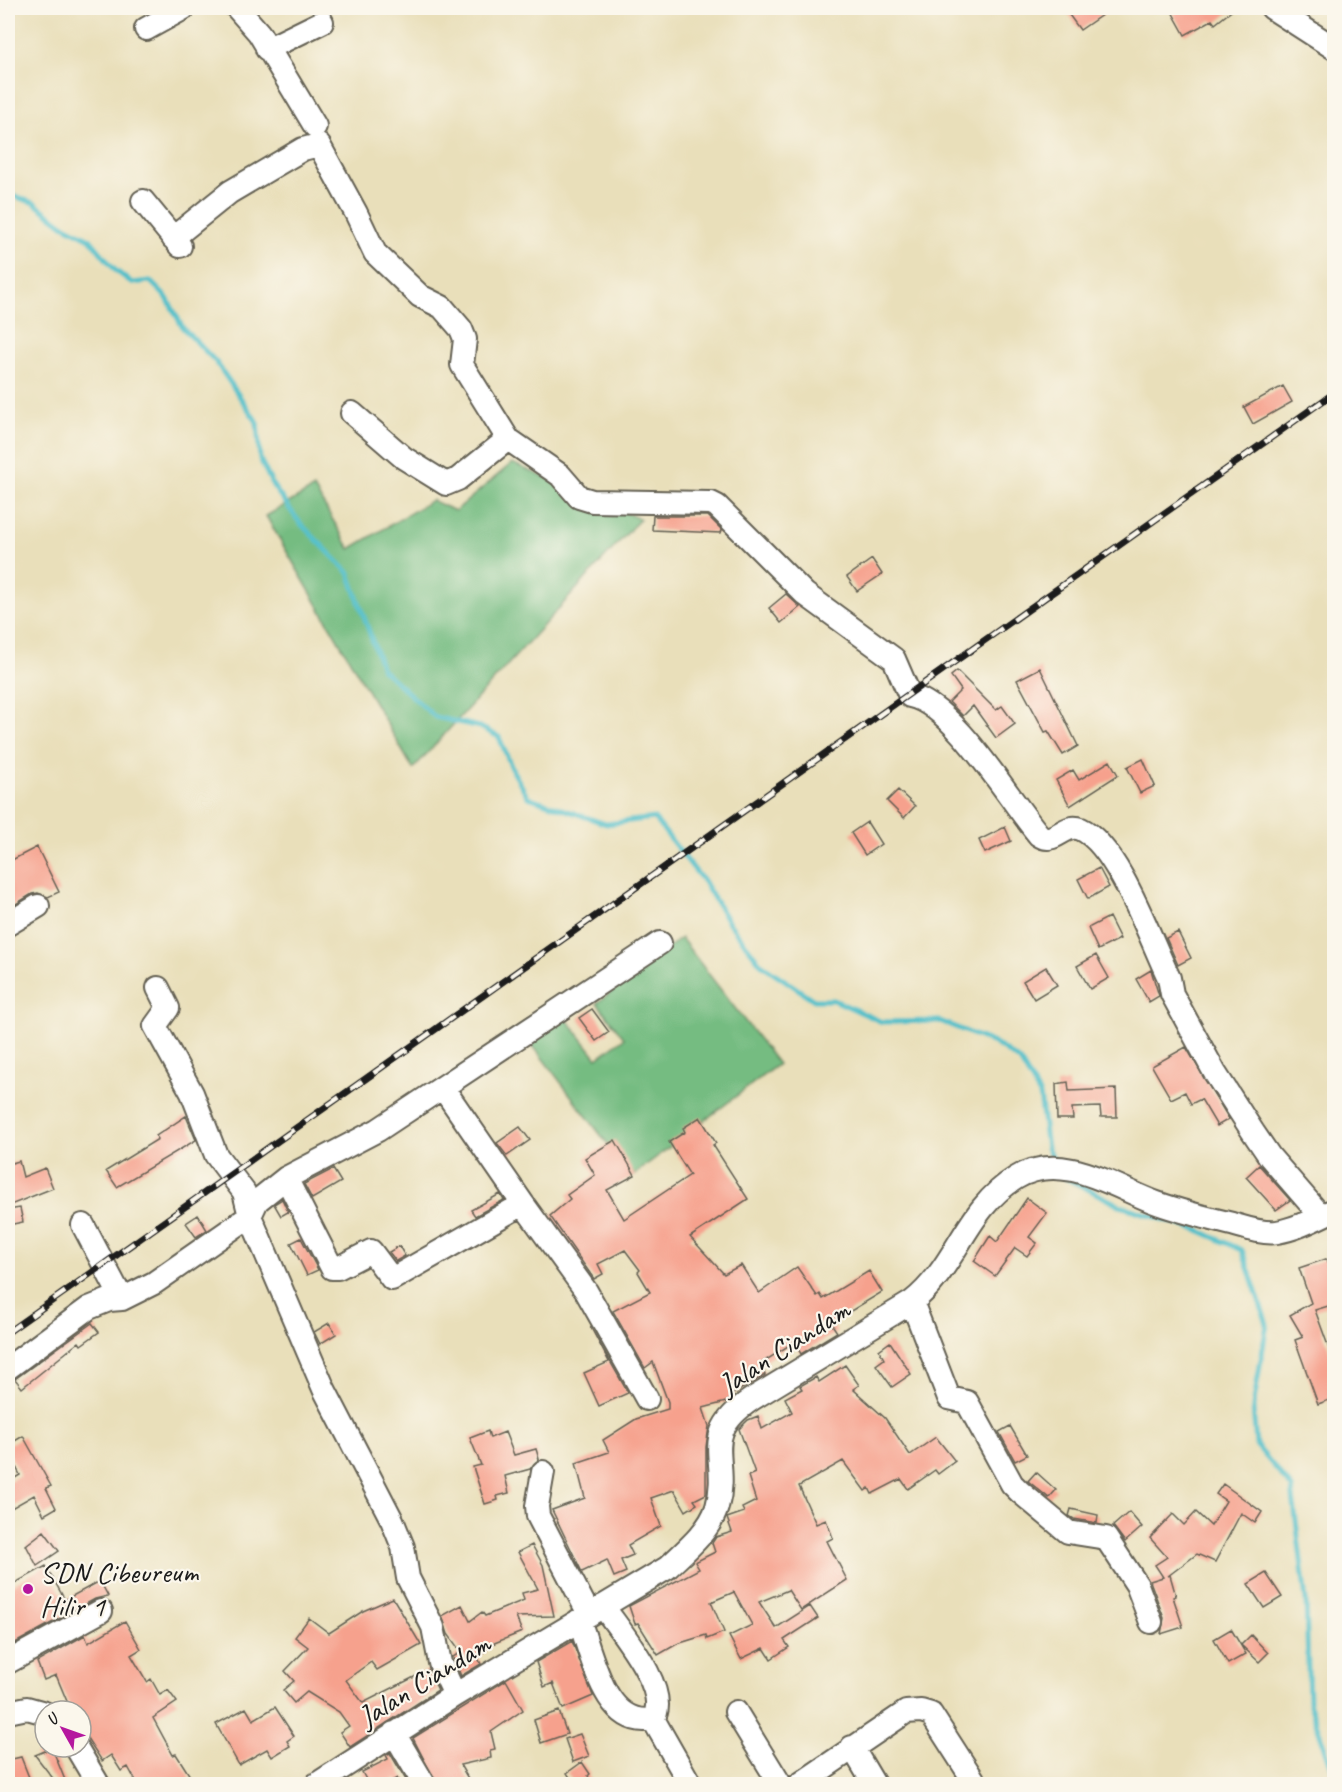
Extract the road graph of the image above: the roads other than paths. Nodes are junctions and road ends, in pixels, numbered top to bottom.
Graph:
1 (184, 8) edge
2 (237, 8) edge
3 (1272, 8) edge
4 (322, 22) dead end
5 (146, 29) dead end
6 (1335, 48) edge
7 (267, 49) junction
8 (315, 135) junction
9 (143, 201) dead end
10 (352, 413) dead end
11 (508, 439) junction
12 (38, 906) dead end
13 (8, 924) edge
14 (660, 943) dead end
15 (158, 988) dead end
16 (443, 1088) junction
17 (285, 1178) junction
18 (523, 1204) junction
19 (250, 1216) junction
20 (1330, 1217) edge
21 (83, 1225) dead end
22 (122, 1299) junction
23 (912, 1302) junction
24 (8, 1368) edge
25 (646, 1399) dead end
26 (543, 1472) dead end
27 (101, 1611) dead end
28 (591, 1614) junction
29 (1151, 1622) dead end
30 (8, 1662) edge
31 (455, 1695) junction
32 (33, 1710) edge
33 (8, 1712) edge
34 (736, 1712) dead end
35 (653, 1719) junction
36 (394, 1733) junction
37 (852, 1747) junction
38 (83, 1759) edge
39 (98, 1785) edge
40 (317, 1785) edge
41 (424, 1785) edge
42 (690, 1785) edge
43 (780, 1785) edge
44 (800, 1785) edge
45 (874, 1785) edge
46 (976, 1785) edge

1 - 5 street
2 - 7 street
3 - 6 street
4 - 7 street
7 - 8 street
8 - 9 street
8 - 11 street
10 - 11 street
11 - 20 street
12 - 13 street
14 - 16 street
15 - 19 street
16 - 17 street
16 - 18 street
17 - 18 street
17 - 19 street
18 - 25 street
19 - 22 street
19 - 31 street
20 - 23 street, Jalan Ciandam
21 - 22 street
22 - 24 street
23 - 28 street, Jalan Ciandam
23 - 29 street
26 - 28 street
27 - 30 street
28 - 31 street, Jalan Ciandam
28 - 35 street
28 - 35 street
31 - 36 street, Jalan Ciandam
32 - 33 street
34 - 43 street
35 - 42 street
36 - 40 street, Jalan Ciandam
36 - 41 street
37 - 44 street
37 - 45 street
37 - 46 street
38 - 39 street

